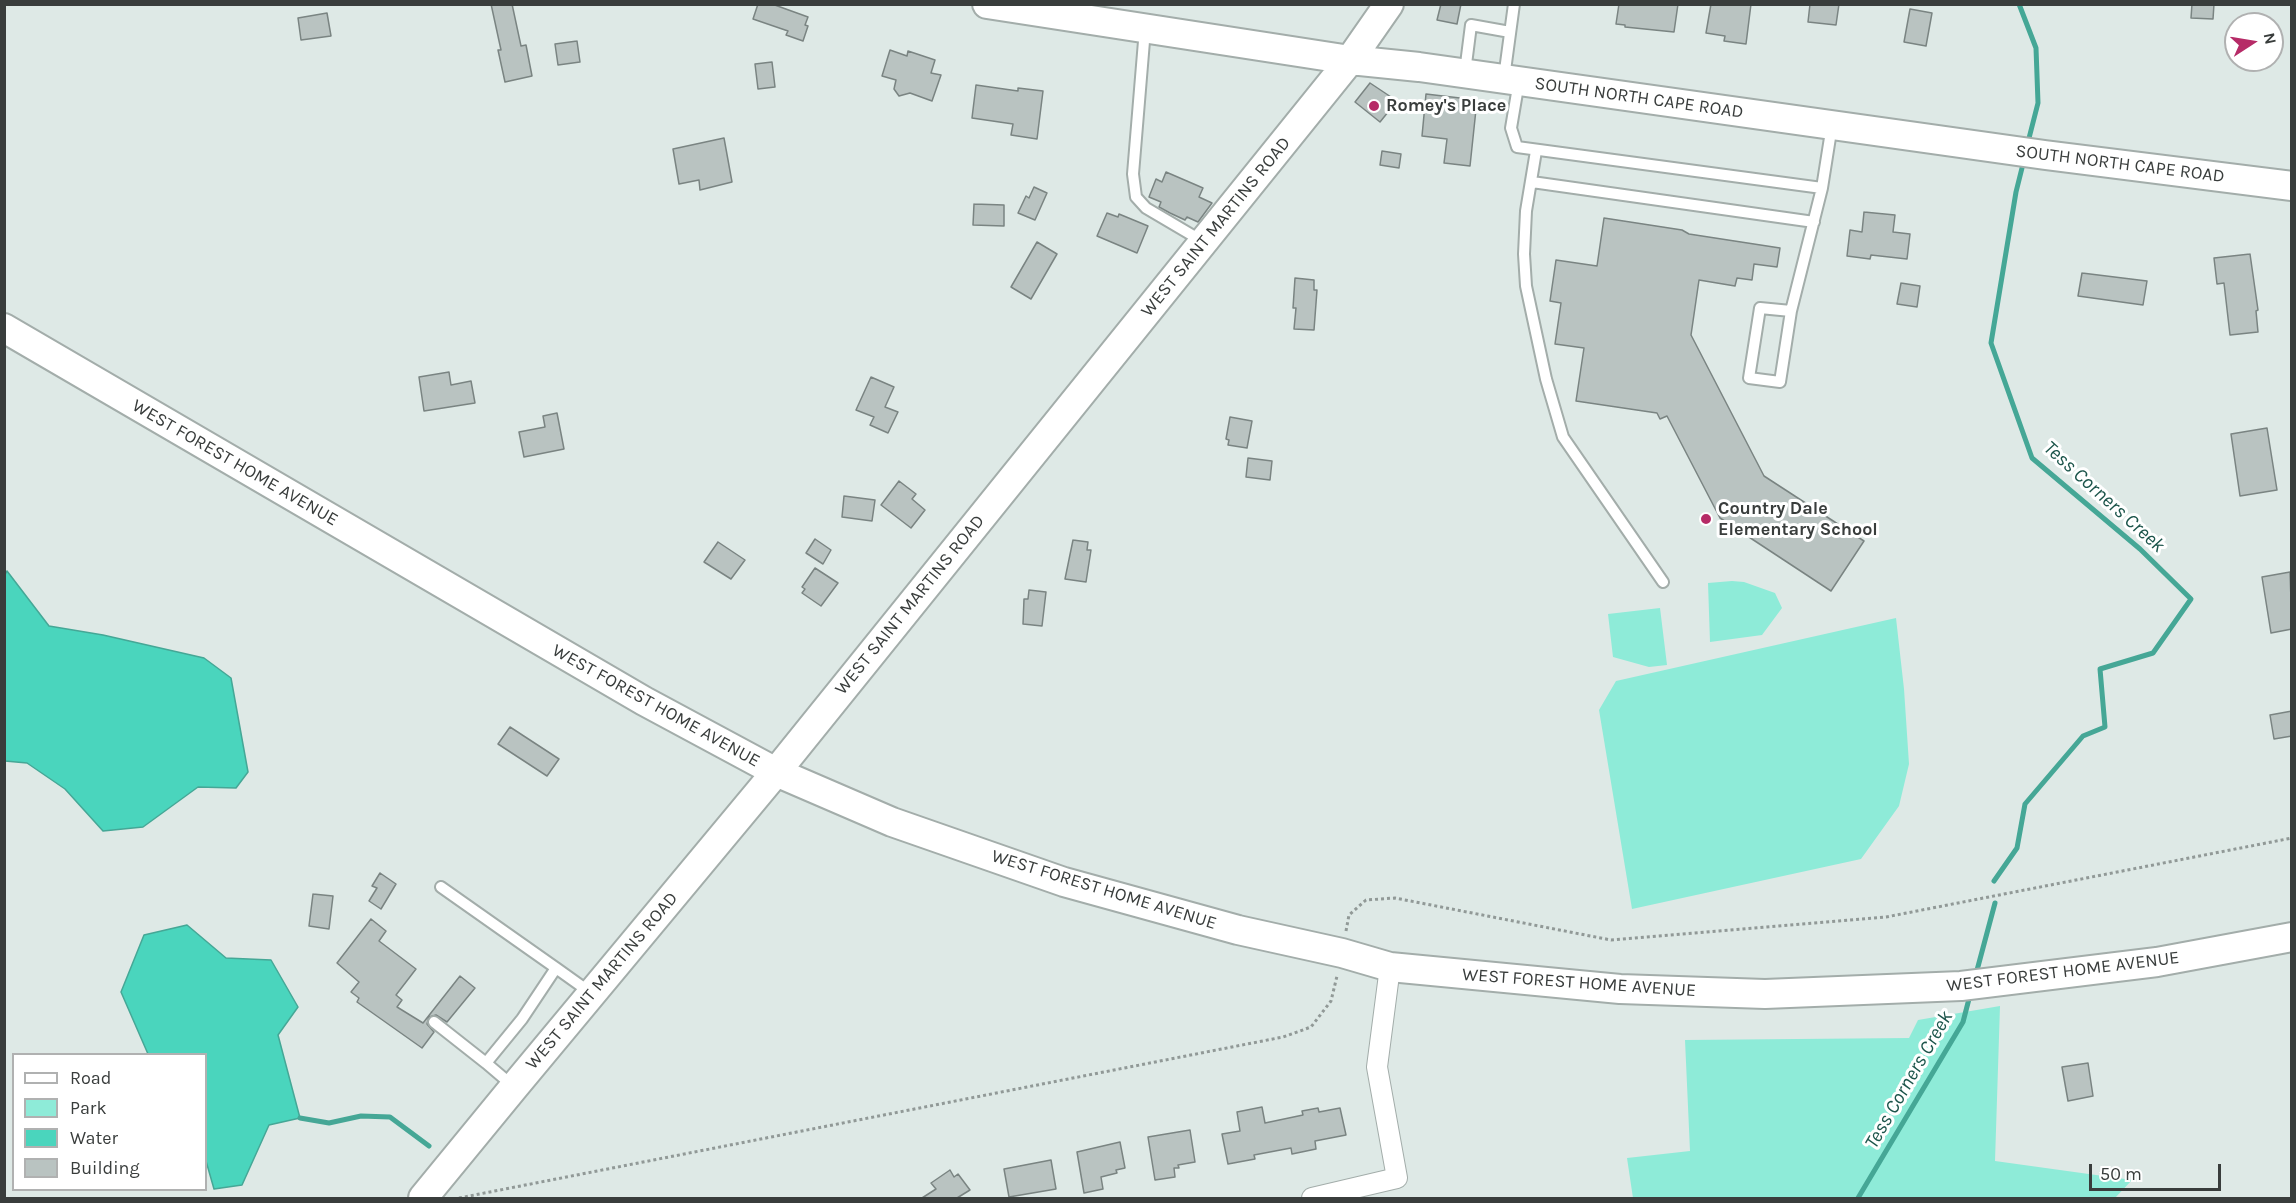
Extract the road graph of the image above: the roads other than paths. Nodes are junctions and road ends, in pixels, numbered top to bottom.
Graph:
1 (987, 4) edge
2 (1389, 4) edge
3 (1394, 4) edge
4 (1514, 4) edge
5 (1144, 29) junction
6 (1510, 32) junction
7 (1350, 60) junction
8 (1419, 67) junction
9 (1464, 73) junction
10 (1511, 80) junction
11 (1832, 125) junction
12 (1536, 152) junction
13 (1532, 182) junction
14 (2292, 186) edge
15 (1822, 188) junction
16 (1814, 222) junction
17 (1203, 242) junction
18 (1791, 311) junction
19 (4, 328) edge
20 (1663, 582) dead end
21 (776, 772) junction
22 (441, 887) dead end
23 (2292, 937) edge
24 (556, 968) junction
25 (1390, 968) junction
26 (591, 993) junction
27 (434, 1022) dead end
28 (486, 1063) junction
29 (514, 1087) junction
30 (423, 1198) edge
31 (1312, 1198) edge

1 - 5 street, SOUTH NORTH CAPE ROAD
2 - 7 street, WEST SAINT MARTINS ROAD
3 - 8 street
4 - 6 lane
5 - 7 street, SOUTH NORTH CAPE ROAD
5 - 17 lane
6 - 9 lane
6 - 10 lane
7 - 8 street, SOUTH NORTH CAPE ROAD
7 - 17 street, WEST SAINT MARTINS ROAD
8 - 9 street, SOUTH NORTH CAPE ROAD
9 - 10 street, SOUTH NORTH CAPE ROAD
10 - 11 street, SOUTH NORTH CAPE ROAD
10 - 12 lane
11 - 14 street, SOUTH NORTH CAPE ROAD
11 - 15 lane
12 - 13 lane
12 - 15 lane
13 - 16 lane
13 - 20 lane
15 - 16 lane
16 - 18 lane
17 - 21 street, WEST SAINT MARTINS ROAD
18 - 18 lane
19 - 21 street, WEST FOREST HOME AVENUE
21 - 25 street, WEST FOREST HOME AVENUE
21 - 26 street, WEST SAINT MARTINS ROAD
22 - 24 lane
23 - 25 street, WEST FOREST HOME AVENUE
24 - 26 lane
24 - 28 lane
25 - 31 street
26 - 29 street, WEST SAINT MARTINS ROAD
27 - 28 lane
28 - 29 lane
29 - 30 street, WEST SAINT MARTINS ROAD

